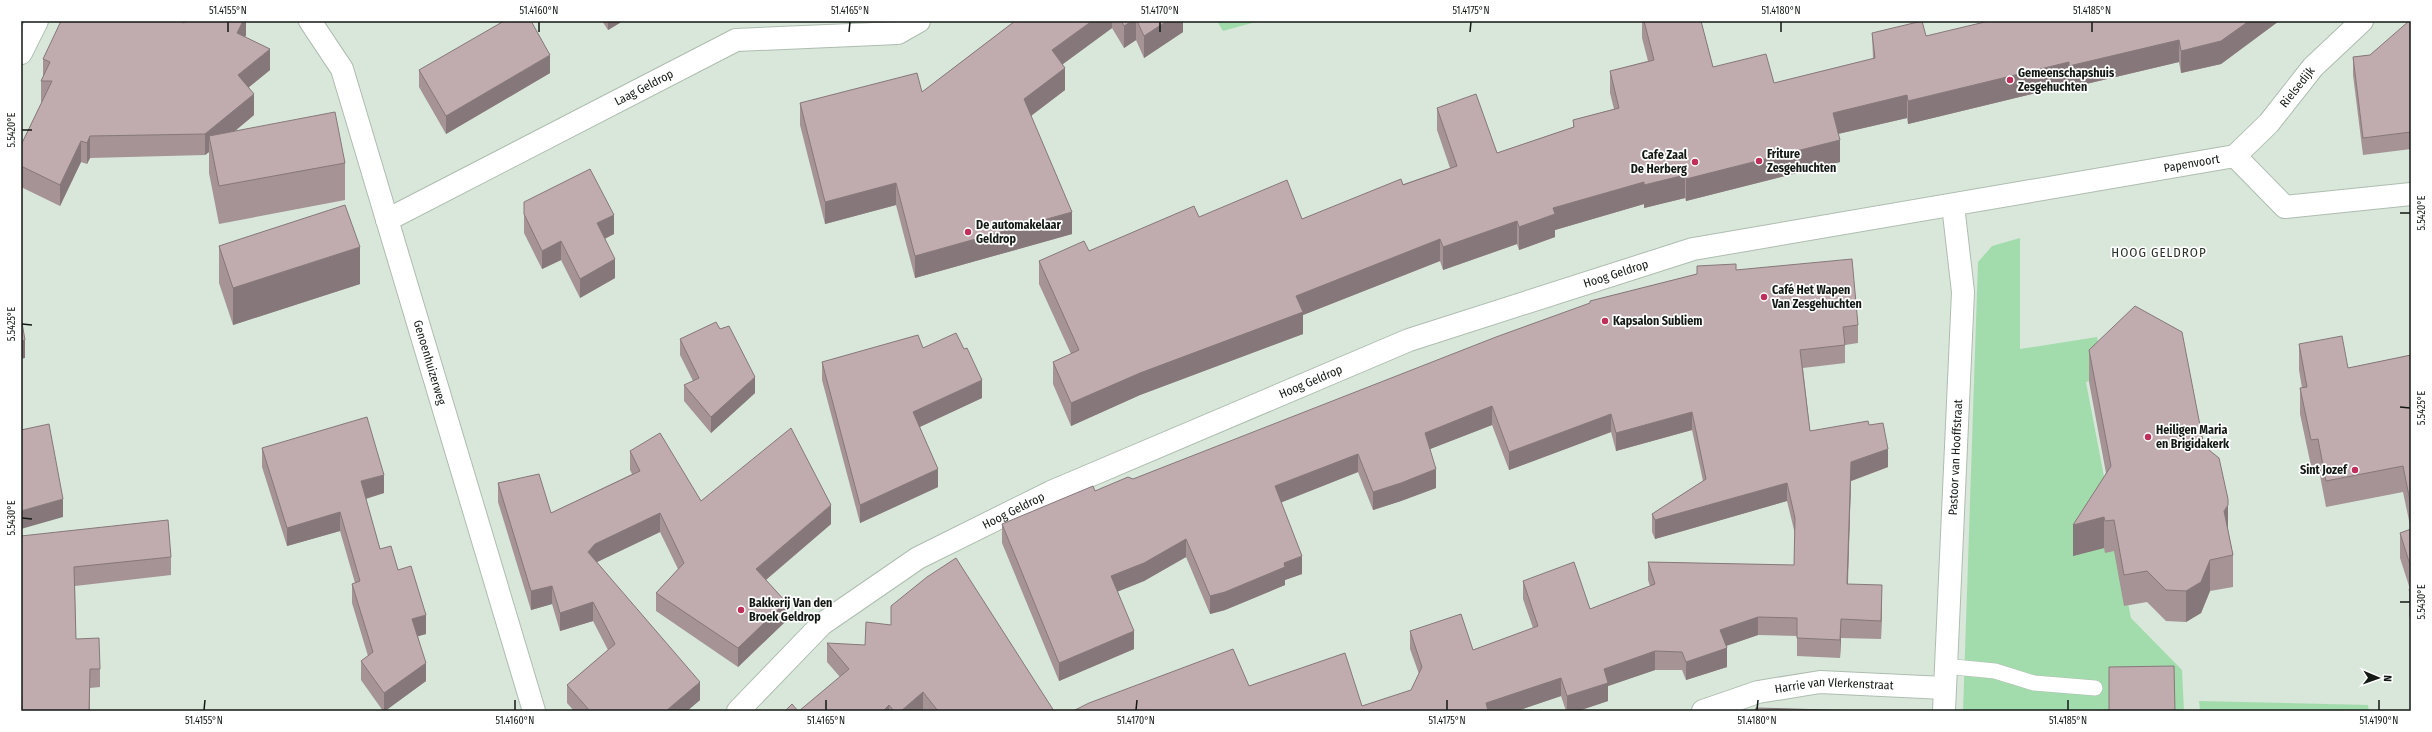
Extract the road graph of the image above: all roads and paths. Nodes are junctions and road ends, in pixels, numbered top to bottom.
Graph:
1 (37, 21) edge
2 (310, 21) edge
3 (918, 21) edge
4 (2362, 21) edge
5 (21, 53) edge
6 (2235, 156) junction
7 (2411, 194) edge
8 (1953, 204) junction
9 (387, 220) junction
10 (1944, 666) junction
11 (1944, 688) junction
12 (2095, 688) dead end
13 (534, 711) edge
14 (738, 711) edge
15 (1703, 711) edge
16 (1944, 711) edge

1 - 5 street
2 - 9 street, Genoenhuizerweg
3 - 9 street, Laag Geldrop
4 - 6 street, Rielsedijk
6 - 7 street, Papenvoort
6 - 8 street, Papenvoort
8 - 10 street, Pastoor van Hooffstraat
8 - 14 street, Hoog Geldrop
9 - 13 street, Genoenhuizerweg
10 - 11 street, Pastoor van Hooffstraat
10 - 12 lane
11 - 15 street, Harrie van Vlerkenstraat
11 - 16 street, Pastoor van Hooffstraat

